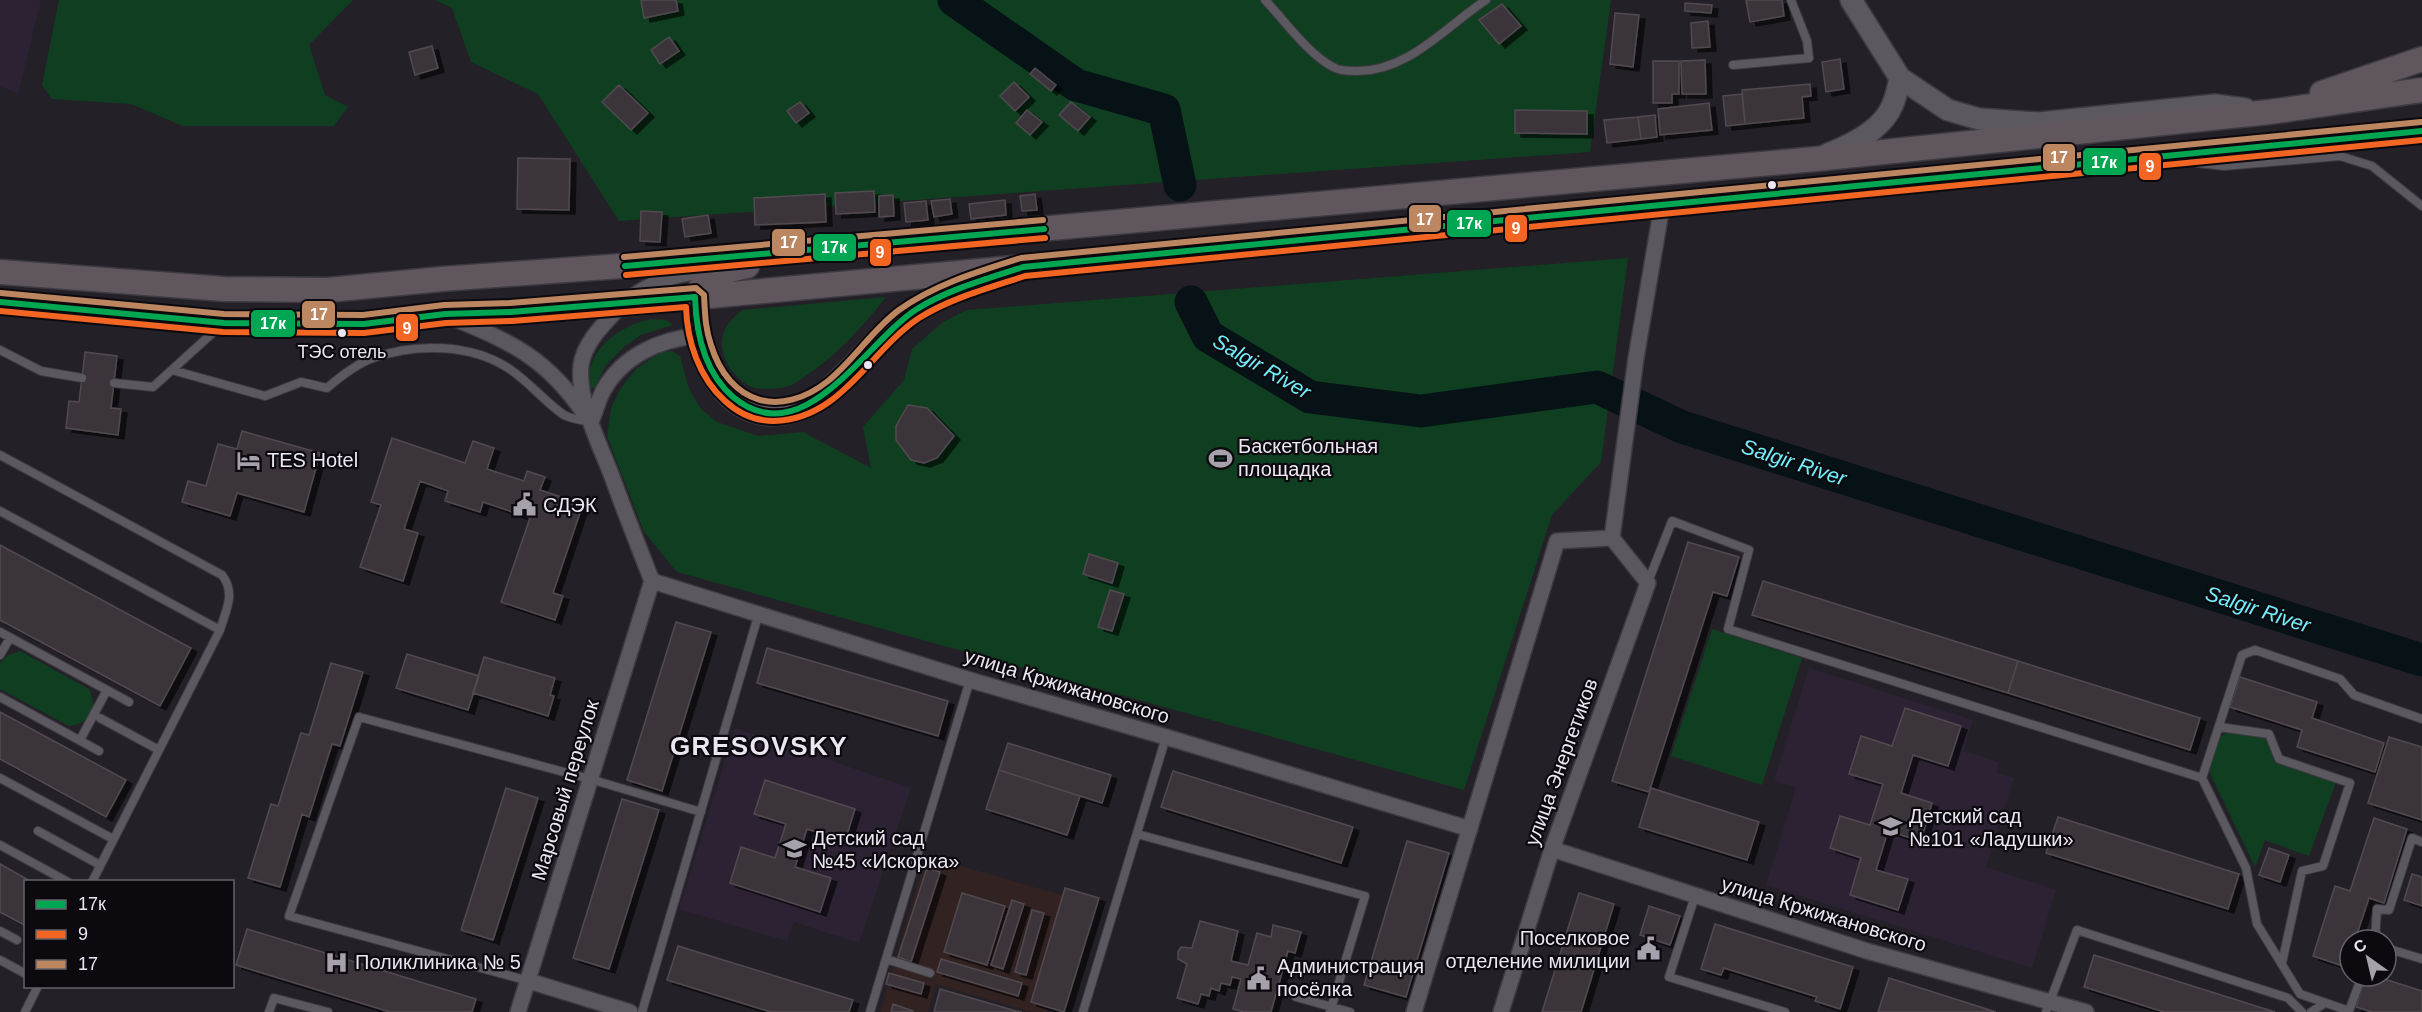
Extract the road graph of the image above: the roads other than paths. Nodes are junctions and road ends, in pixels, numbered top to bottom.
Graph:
1 (1265, 0) edge
2 (1486, 0) edge
3 (1791, 0) edge
4 (1851, 0) edge
5 (2422, 59) edge
6 (1733, 65) dead end
7 (1900, 78) junction
8 (2422, 90) edge
9 (2268, 112) junction
10 (2422, 131) edge
11 (2155, 157) junction
12 (1816, 159) junction
13 (1662, 206) junction
14 (2422, 206) edge
15 (885, 243) junction
16 (742, 267) junction
17 (1023, 267) junction
18 (0, 272) edge
19 (695, 297) junction
20 (0, 302) edge
21 (623, 304) junction
22 (445, 314) junction
23 (224, 323) junction
24 (697, 336) junction
25 (0, 350) edge
26 (172, 370) junction
27 (82, 378) dead end
28 (114, 383) dead end
29 (591, 422) junction
30 (0, 455) edge
31 (0, 512) edge
32 (1611, 538) junction
33 (652, 581) junction
34 (1648, 583) junction
35 (758, 616) junction
36 (220, 630) junction
37 (0, 632) edge
38 (10, 638) junction
39 (0, 656) edge
40 (970, 680) junction
41 (107, 690) junction
42 (0, 697) edge
43 (129, 702) dead end
44 (100, 718) dead end
45 (2422, 719) edge
46 (2219, 727) junction
47 (1166, 737) junction
48 (80, 740) junction
49 (99, 750) dead end
50 (159, 750) junction
51 (0, 778) edge
52 (2202, 778) junction
53 (590, 779) junction
54 (701, 812) junction
55 (1470, 829) junction
56 (38, 831) dead end
57 (1137, 834) junction
58 (113, 839) junction
59 (2422, 842) edge
60 (0, 844) edge
61 (1552, 849) junction
62 (100, 865) junction
63 (64, 880) edge
64 (93, 880) edge
65 (1695, 896) junction
66 (2376, 928) edge
67 (0, 931) edge
68 (17, 940) dead end
69 (2398, 952) edge
70 (886, 959) junction
71 (2422, 959) edge
72 (0, 960) edge
73 (2282, 963) junction
74 (24, 973) edge
75 (930, 973) dead end
76 (529, 981) junction
77 (37, 988) edge
78 (2357, 988) edge
79 (1296, 997) dead end
80 (2325, 1003) junction
81 (2047, 1007) edge
82 (607, 1009) edge
83 (1331, 1009) edge
84 (2348, 1011) edge
85 (25, 1012) edge
86 (269, 1012) edge
87 (328, 1012) edge
88 (518, 1012) edge
89 (630, 1012) edge
90 (642, 1012) edge
91 (870, 1012) edge
92 (1083, 1012) edge
93 (1350, 1012) edge
94 (1414, 1012) edge
95 (1501, 1012) edge
96 (1785, 1012) edge
97 (2086, 1012) edge
98 (2302, 1012) edge
99 (2311, 1012) edge

1 - 2 lane
3 - 6 lane
4 - 7 street
5 - 9 main road
7 - 9 street
7 - 12 street
8 - 9 main road
9 - 12 main road
10 - 11 main road
11 - 13 main road
11 - 14 lane
12 - 15 main road
13 - 17 main road
13 - 32 street
15 - 16 main road
15 - 18 main road
16 - 19 main road
16 - 21 street
17 - 19 main road
17 - 24 main road
19 - 21 main road
19 - 24 main road
20 - 23 main road
21 - 22 main road
21 - 29 street
22 - 23 main road
22 - 29 street
23 - 26 lane
24 - 29 street
25 - 27 lane
26 - 28 lane
26 - 29 lane
29 - 33 street
30 - 36 lane
31 - 36 lane
32 - 34 street
32 - 55 street
33 - 35 street, улица Кржижановского
33 - 53 street, Марсовый переулок
34 - 52 lane
34 - 61 street, улица Энергетиков
35 - 40 street, улица Кржижановского
35 - 54 lane
36 - 50 lane
37 - 38 lane
38 - 39 lane
38 - 41 lane
40 - 47 street, улица Кржижановского
40 - 70 lane
41 - 43 lane
41 - 48 lane
42 - 48 lane
44 - 50 lane
45 - 46 lane
46 - 52 lane
46 - 73 lane
47 - 55 street, улица Кржижановского
47 - 57 lane
48 - 49 lane
50 - 58 lane
51 - 58 lane
52 - 73 lane
53 - 54 lane
53 - 76 street, Марсовый переулок
53 - 76 lane
54 - 90 lane
55 - 94 street
56 - 62 lane
57 - 83 lane
57 - 92 lane
58 - 62 lane
59 - 66 lane
60 - 63 lane
61 - 65 street, улица Кржижановского
61 - 95 street, улица Энергетиков
62 - 64 lane
65 - 81 street, улица Кржижановского
65 - 96 lane
67 - 68 lane
69 - 71 lane
70 - 75 lane
70 - 91 lane
72 - 74 lane
73 - 80 lane
76 - 82 street
76 - 88 street, Марсовый переулок
77 - 85 lane
78 - 84 lane
79 - 83 lane
80 - 84 lane
80 - 99 lane
81 - 97 street, улица Кржижановского
81 - 98 lane
82 - 89 street
83 - 93 lane
86 - 87 lane

